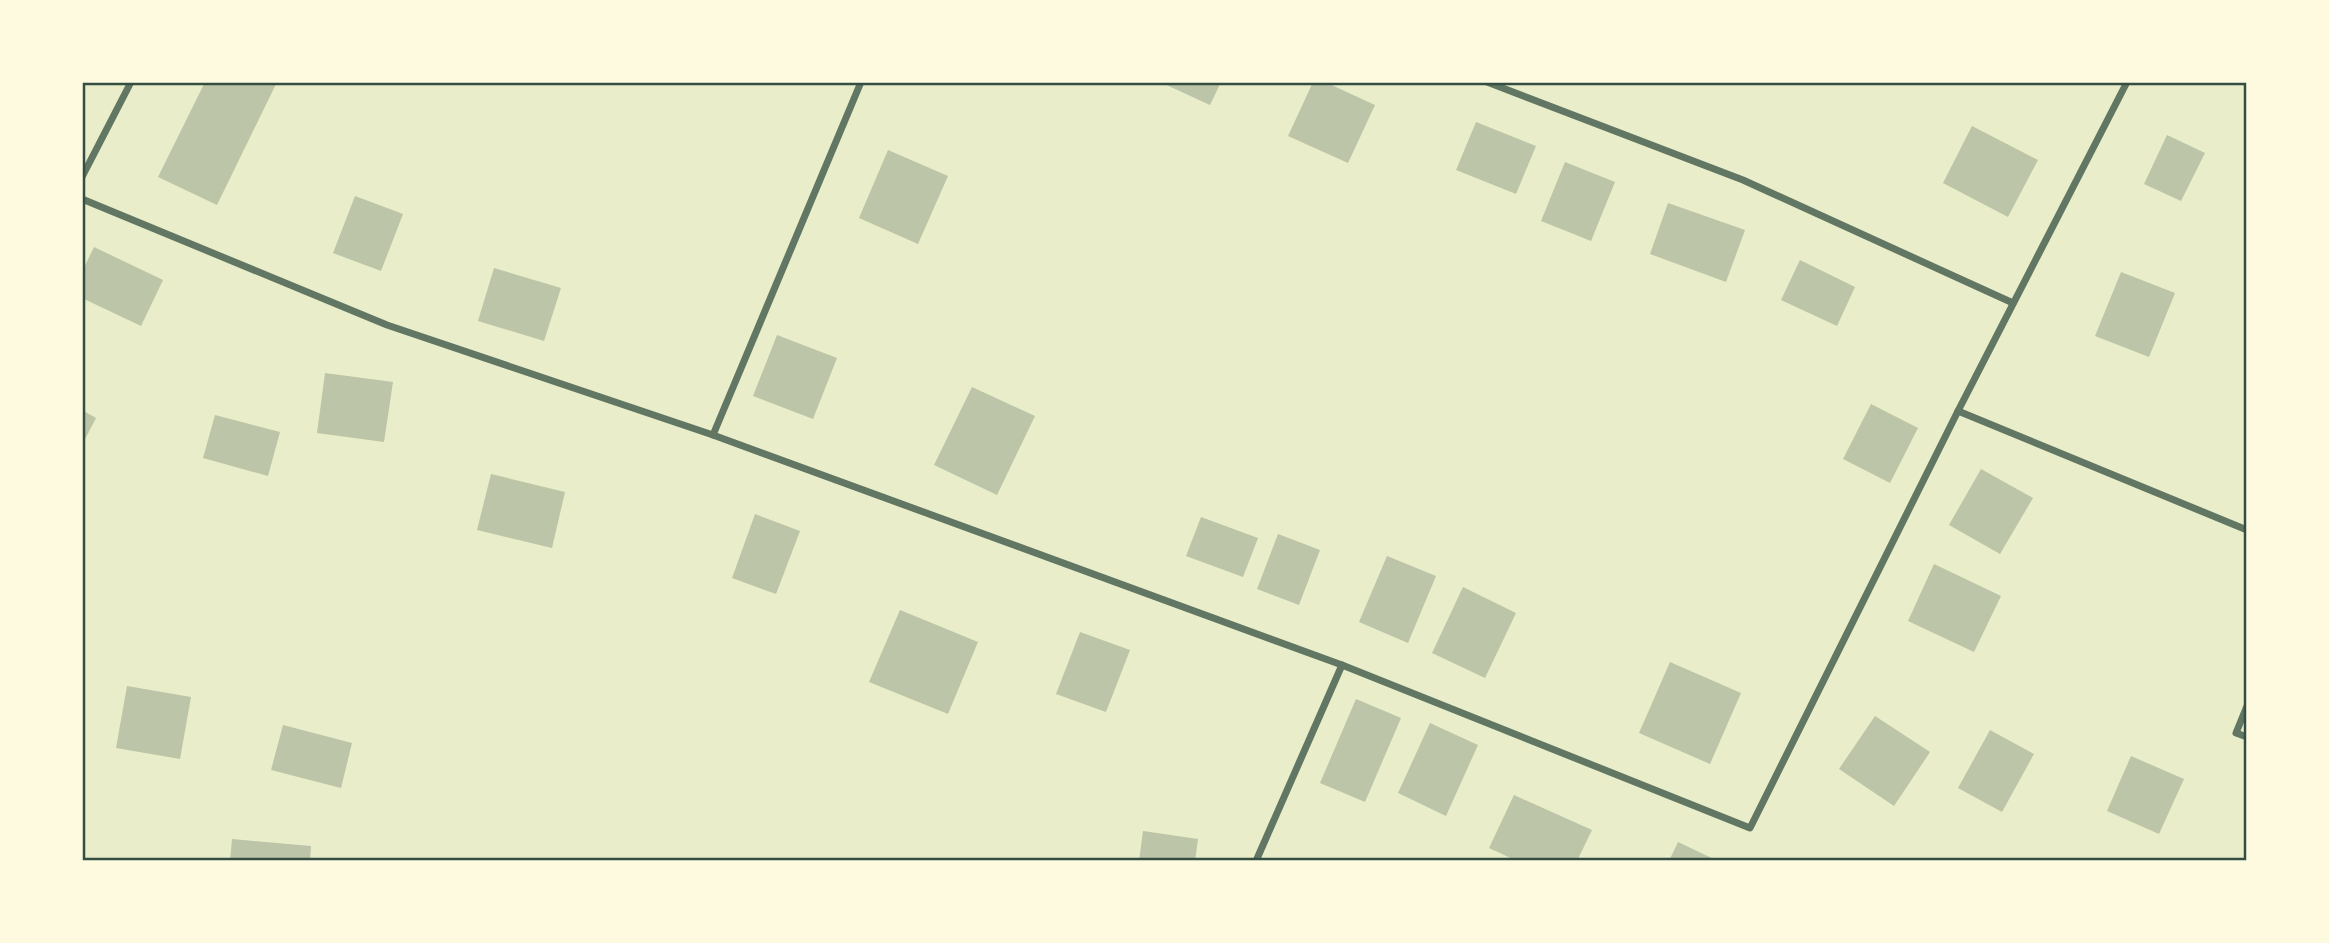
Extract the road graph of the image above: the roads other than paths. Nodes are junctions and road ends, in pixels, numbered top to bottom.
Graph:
1 (131, 82) edge
2 (861, 82) edge
3 (1487, 82) edge
4 (2127, 82) edge
5 (82, 177) edge
6 (82, 199) edge
7 (2013, 303) junction
8 (1958, 411) junction
9 (713, 435) junction
10 (2247, 530) edge
11 (1342, 664) junction
12 (2247, 706) edge
13 (2247, 737) edge
14 (1256, 861) edge

1 - 5 street
2 - 9 street
3 - 7 street
4 - 7 street
6 - 9 street
7 - 8 street
8 - 10 street
8 - 11 street
9 - 11 street
11 - 14 street
12 - 13 street

